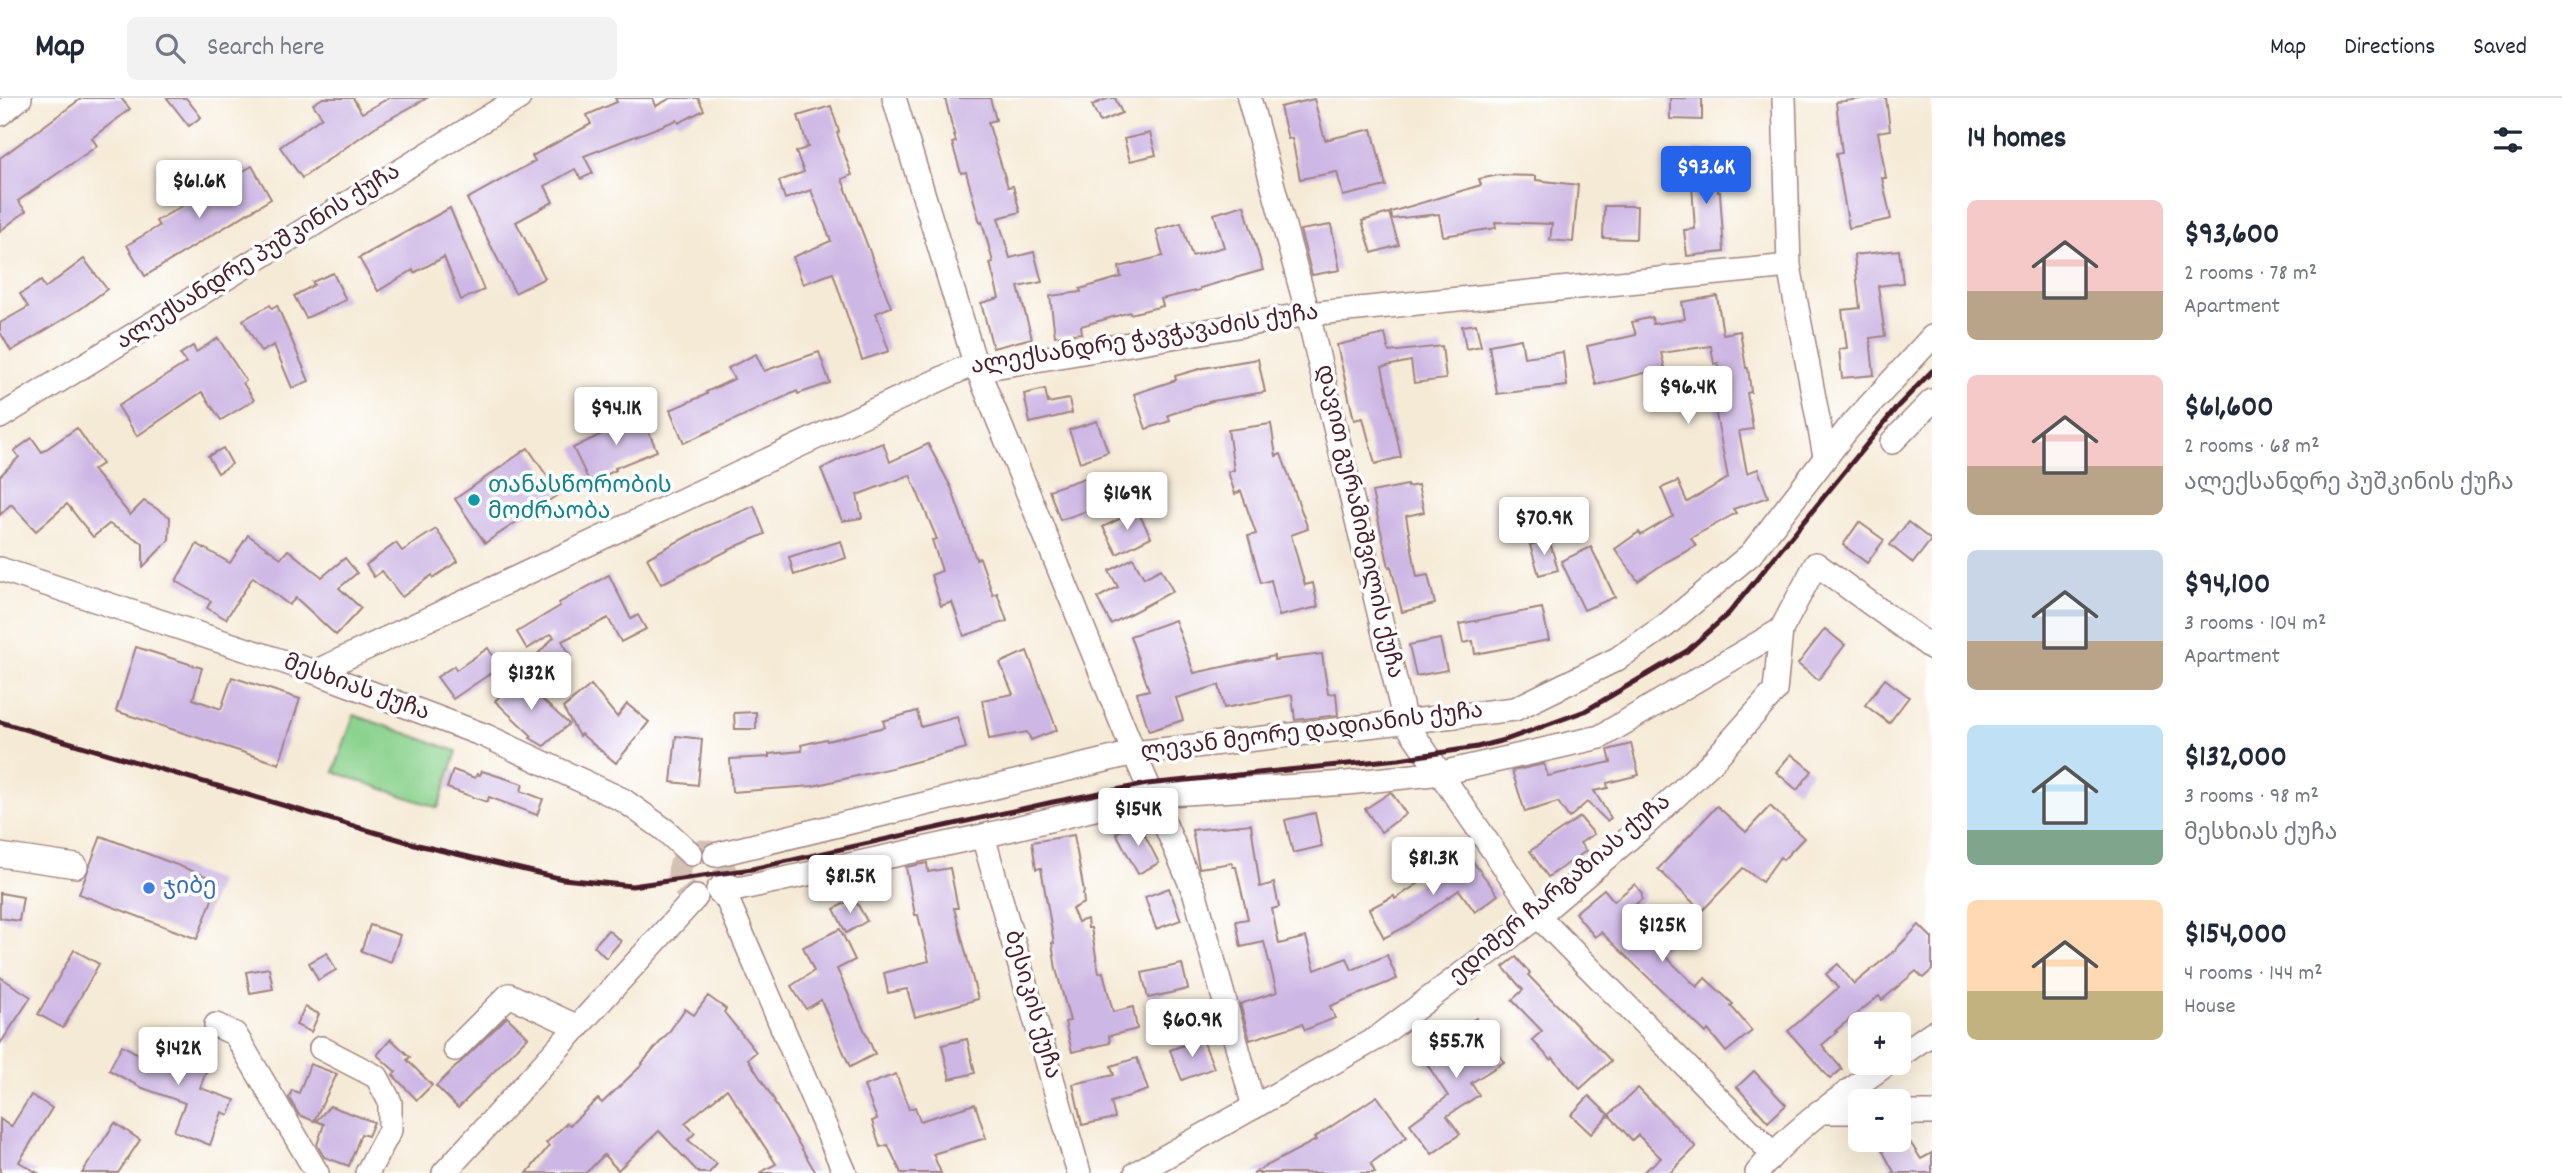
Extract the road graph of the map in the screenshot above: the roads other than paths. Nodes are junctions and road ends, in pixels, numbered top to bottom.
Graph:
1 (20, 98) edge
2 (519, 98) edge
3 (894, 98) edge
4 (1249, 98) edge
5 (1784, 98) edge
6 (0, 114) edge
7 (1789, 266) junction
8 (1308, 314) junction
9 (1932, 337) edge
10 (975, 363) junction
11 (1932, 401) edge
12 (0, 417) edge
13 (1892, 442) dead end
14 (1825, 456) junction
15 (0, 569) edge
16 (1781, 630) junction
17 (1932, 649) edge
18 (315, 673) junction
19 (1405, 722) junction
20 (1134, 753) junction
21 (1442, 773) junction
22 (1152, 795) junction
23 (983, 836) junction
24 (691, 853) dead end
25 (0, 855) edge
26 (715, 855) tunnel mouth
27 (76, 866) dead end
28 (696, 897) dead end
29 (1538, 916) junction
30 (216, 1026) dead end
31 (578, 1027) junction
32 (1932, 1033) edge
33 (321, 1048) dead end
34 (1911, 1048) edge
35 (455, 1049) dead end
36 (1871, 1075) edge
37 (1254, 1107) junction
38 (1819, 1111) junction
39 (1848, 1112) edge
40 (1911, 1113) edge
41 (1932, 1113) edge
42 (1773, 1154) junction
43 (317, 1173) edge
44 (367, 1173) edge
45 (444, 1173) edge
46 (845, 1173) edge
47 (1079, 1173) edge
48 (1136, 1173) edge
49 (1757, 1173) edge

1 - 6 street
2 - 12 street, ალექსანდრე პუშკინის ქუჩა
3 - 10 street
4 - 8 street, დავით გურამიშვილის ქუჩა
5 - 7 street
7 - 8 street, ალექსანდრე ჭავჭავაძის ქუჩა
7 - 14 street
8 - 10 street, ალექსანდრე ჭავჭავაძის ქუჩა
8 - 19 street, დავით გურამიშვილის ქუჩა
9 - 14 street, ლევან მეორე დადიანის ქუჩა
10 - 18 street, ალექსანდრე ჭავჭავაძის ქუჩა
10 - 20 street
11 - 13 street
14 - 19 street, ლევან მეორე დადიანის ქუჩა
15 - 18 street, მესხიას ქუჩა
16 - 17 street, ედიშერ ჩარგაზიას ქუჩა
16 - 21 street, ლევან მეორე დადიანის ქუჩა
16 - 29 street, ედიშერ ჩარგაზიას ქუჩა
18 - 24 street, მესხიას ქუჩა
19 - 20 street, ლევან მეორე დადიანის ქუჩა
19 - 21 street, დავით გურამიშვილის ქუჩა
20 - 22 street
20 - 26 street, ლევან მეორე დადიანის ქუჩა
21 - 22 street, ლევან მეორე დადიანის ქუჩა
21 - 29 street, დავით გურამიშვილის ქუჩა
22 - 23 street, ლევან მეორე დადიანის ქუჩა
22 - 37 street
23 - 46 street, ლევან მეორე დადიანის ქუჩა
23 - 47 street, ბესიკის ქუჩა
25 - 27 street
28 - 31 street
29 - 37 street, ედიშერ ჩარგაზიას ქუჩა
29 - 42 street, დავით გურამიშვილის ქუჩა
30 - 43 street
31 - 35 street
31 - 45 street
32 - 34 street
33 - 44 street
36 - 38 street
37 - 48 street, ედიშერ ჩარგაზიას ქუჩა
38 - 39 street
38 - 42 street
40 - 41 street
42 - 49 street

